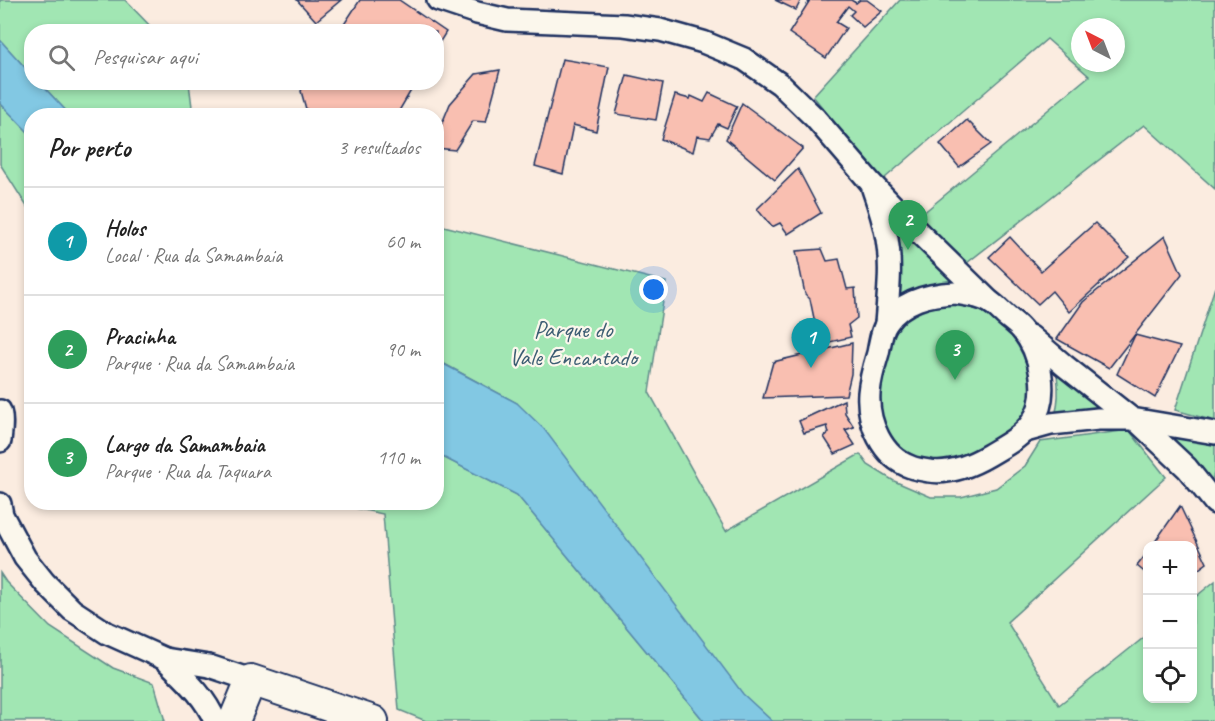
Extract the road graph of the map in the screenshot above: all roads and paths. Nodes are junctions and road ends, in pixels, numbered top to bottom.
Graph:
1 (438, 0) edge
2 (871, 183) junction
3 (990, 303) junction
4 (886, 324) junction
5 (1022, 329) junction
6 (1134, 420) junction
7 (1026, 432) junction
8 (1215, 433) edge
9 (1215, 503) edge
10 (1, 510) edge
11 (165, 659) junction
12 (251, 680) junction
13 (365, 720) edge
14 (215, 721) edge
15 (234, 721) edge

1 - 2 street
2 - 3 street
2 - 4 street
3 - 4 street
3 - 5 street
4 - 7 street
5 - 6 street
5 - 7 street
6 - 7 street
6 - 8 street
6 - 9 street
10 - 11 street
11 - 12 street
11 - 14 street
12 - 13 main road
12 - 15 main road

